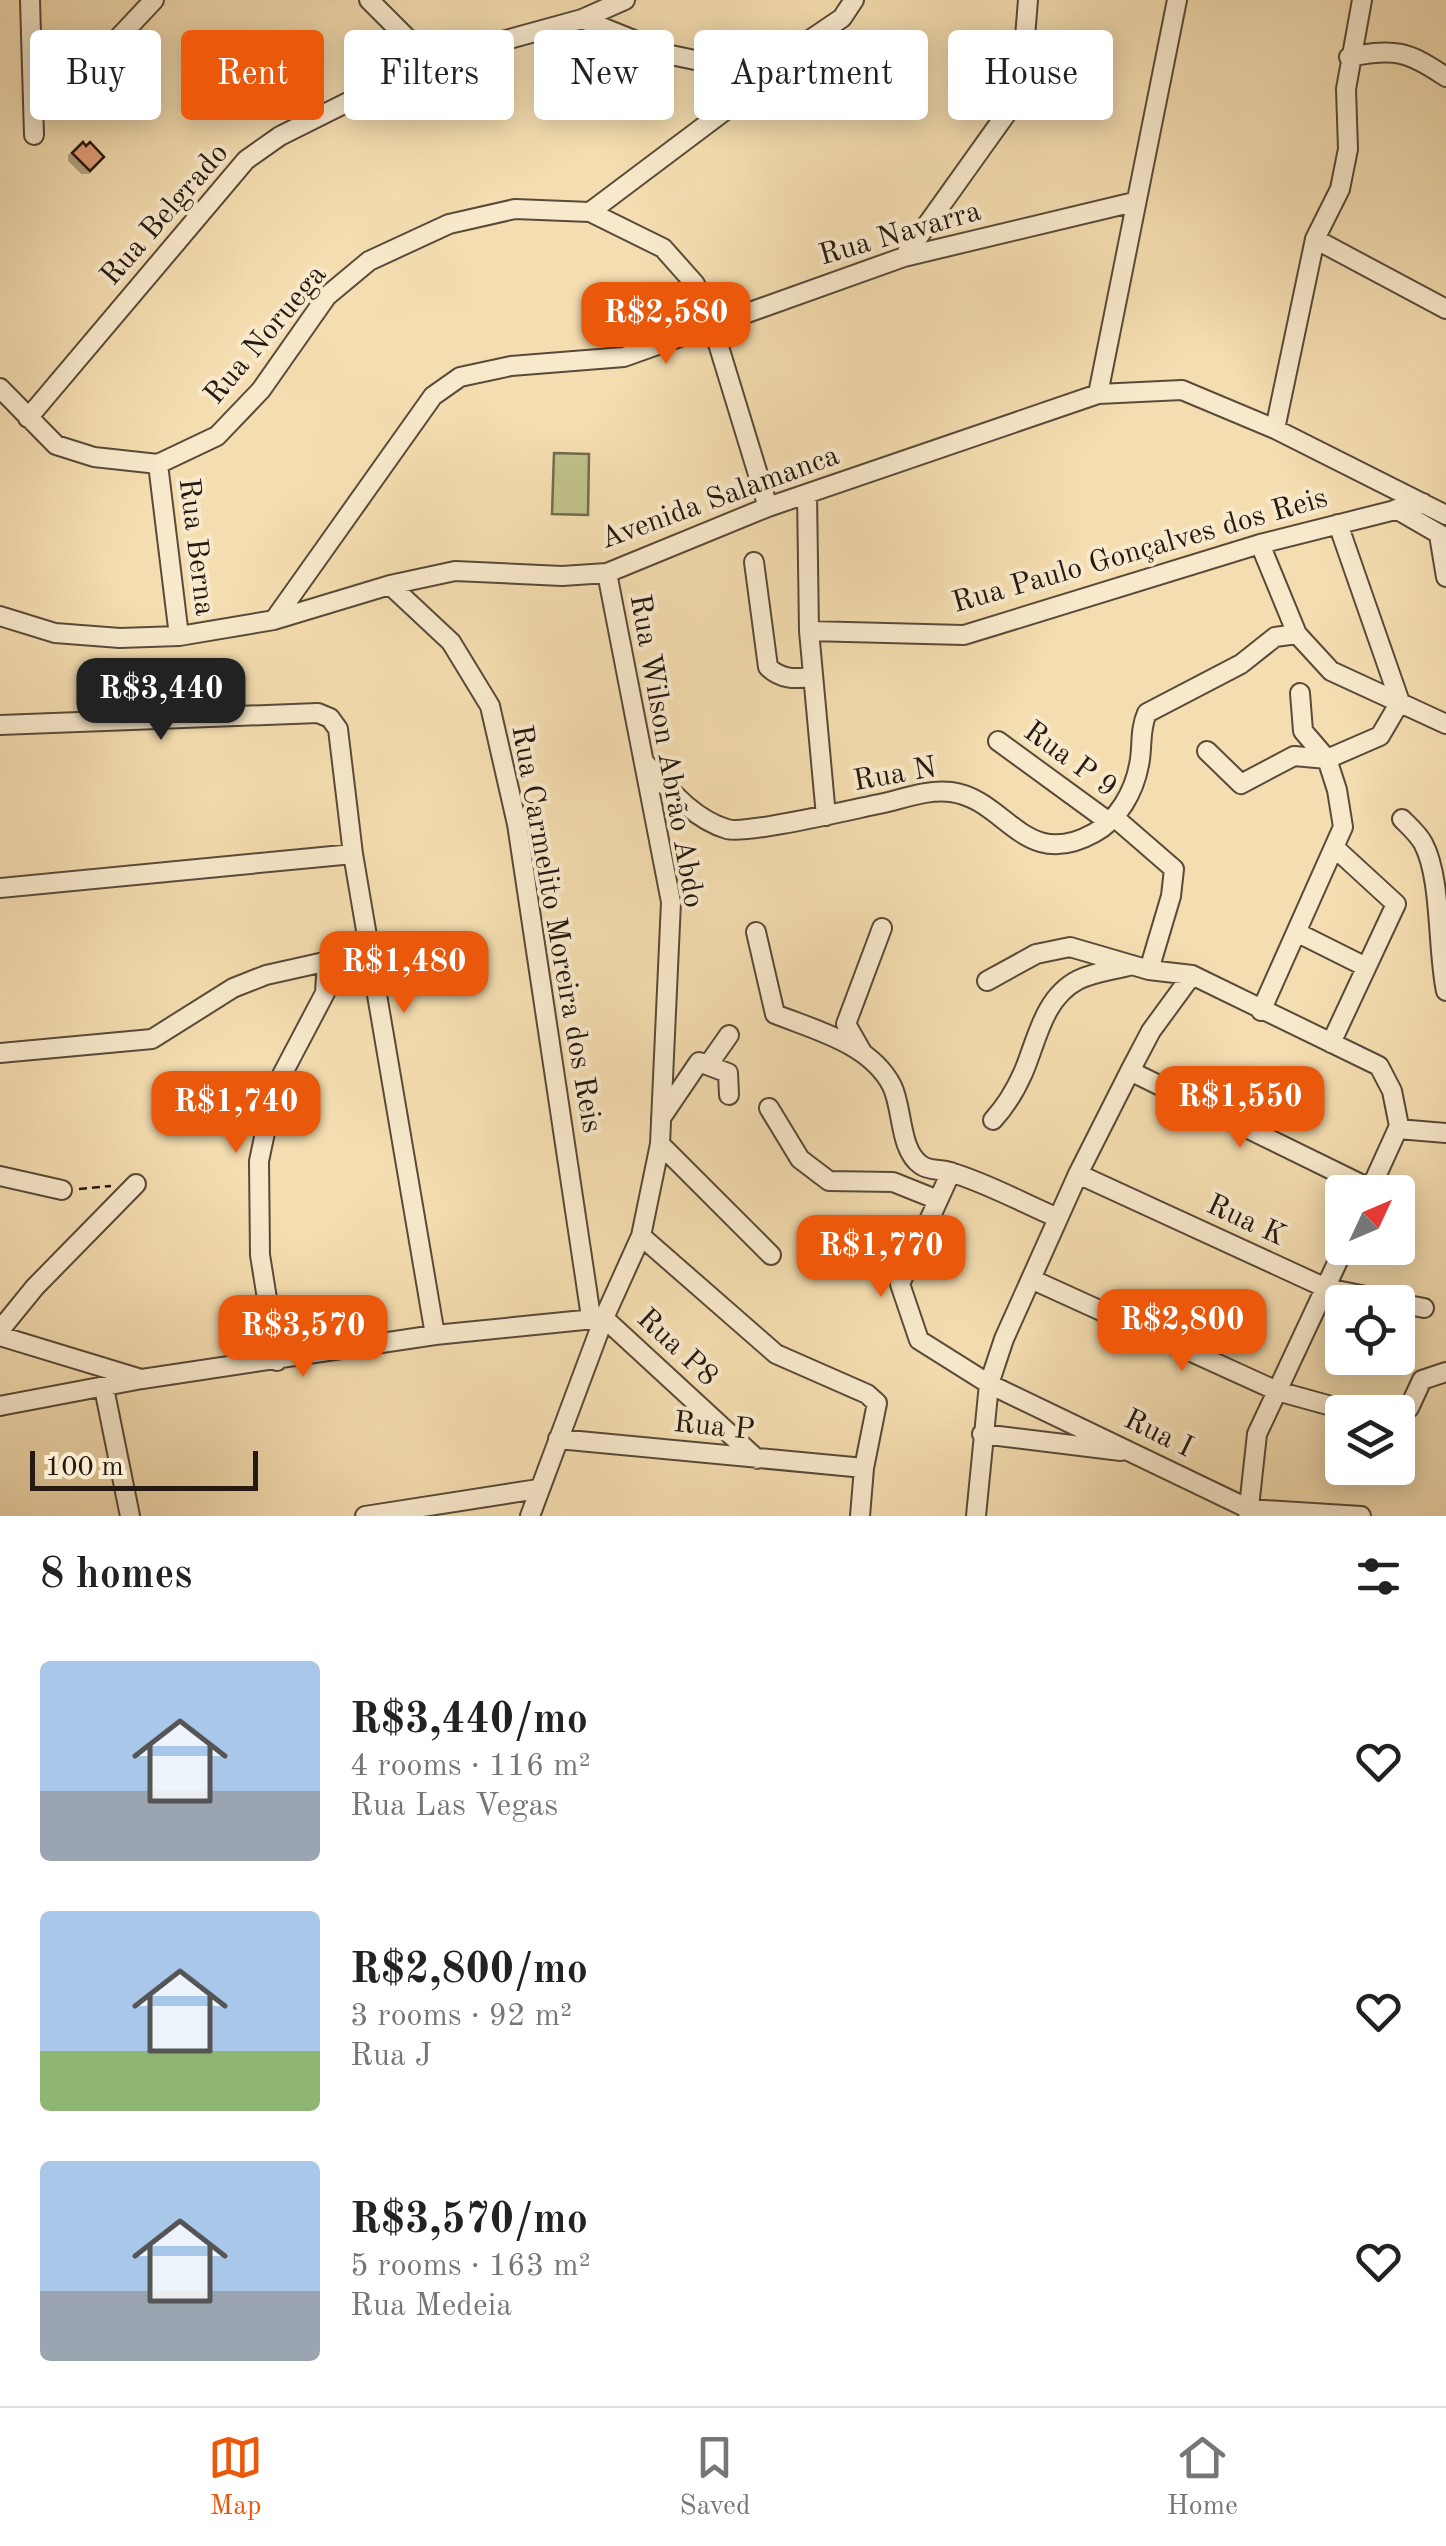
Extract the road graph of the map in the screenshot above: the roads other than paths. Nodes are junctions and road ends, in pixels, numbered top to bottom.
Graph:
1 (30, 0) edge
2 (154, 0) edge
3 (369, 0) edge
4 (625, 0) edge
5 (854, 0) edge
6 (1028, 0) edge
7 (1177, 0) edge
8 (1362, 0) edge
9 (582, 18) junction
10 (125, 30) edge
11 (399, 30) edge
12 (824, 30) edge
13 (514, 37) edge
14 (1350, 57) junction
15 (694, 60) edge
16 (1446, 77) edge
17 (344, 104) edge
18 (712, 120) edge
19 (34, 135) dead end
20 (1134, 202) junction
21 (590, 212) junction
22 (1315, 240) junction
23 (904, 257) junction
24 (1446, 310) edge
25 (712, 324) junction
26 (0, 388) edge
27 (1098, 394) junction
28 (28, 418) junction
29 (1275, 429) junction
30 (158, 464) junction
31 (807, 494) junction
32 (1424, 503) junction
33 (768, 507) junction
34 (1396, 509) junction
35 (1446, 515) edge
36 (1338, 524) junction
37 (1443, 536) edge
38 (1260, 544) junction
39 (754, 562) dead end
40 (607, 573) junction
41 (1446, 577) edge
42 (390, 585) junction
43 (0, 616) edge
44 (274, 620) junction
45 (809, 631) junction
46 (1297, 634) junction
47 (179, 636) junction
48 (813, 678) junction
49 (1300, 693) dead end
50 (1400, 702) junction
51 (1446, 724) edge
52 (0, 725) edge
53 (998, 741) dead end
54 (1207, 752) dead end
55 (1327, 759) junction
56 (644, 763) junction
57 (826, 816) junction
58 (1402, 818) dead end
59 (1112, 820) junction
60 (1335, 848) junction
61 (353, 854) junction
62 (0, 888) edge
63 (882, 928) dead end
64 (756, 932) dead end
65 (1298, 933) junction
66 (369, 952) junction
67 (327, 962) junction
68 (1141, 967) junction
69 (1366, 967) junction
70 (1192, 975) junction
71 (988, 981) dead end
72 (1446, 991) edge
73 (1261, 1011) junction
74 (729, 1035) dead end
75 (1331, 1044) junction
76 (0, 1052) edge
77 (863, 1054) junction
78 (708, 1065) junction
79 (1130, 1070) junction
80 (730, 1095) dead end
81 (768, 1108) dead end
82 (661, 1118) junction
83 (993, 1120) dead end
84 (1398, 1129) junction
85 (1446, 1132) edge
86 (660, 1144) junction
87 (950, 1172) junction
88 (1078, 1174) junction
89 (1340, 1175) edge
90 (1377, 1175) edge
91 (0, 1176) edge
92 (136, 1184) road end
93 (62, 1190) road end
94 (938, 1200) junction
95 (1058, 1218) junction
96 (641, 1236) junction
97 (770, 1255) dead end
98 (1030, 1279) junction
99 (1325, 1288) edge
100 (1325, 1290) edge
101 (1415, 1306) edge
102 (1424, 1308) dead end
103 (598, 1318) junction
104 (0, 1333) edge
105 (434, 1334) junction
106 (277, 1360) junction
107 (1446, 1372) edge
108 (142, 1379) junction
109 (989, 1384) junction
110 (104, 1388) junction
111 (1277, 1391) junction
112 (1415, 1395) edge
113 (1325, 1404) edge
114 (0, 1406) edge
115 (982, 1434) junction
116 (558, 1438) junction
117 (1136, 1453) junction
118 (758, 1459) junction
119 (864, 1468) junction
120 (538, 1489) junction
121 (1249, 1512) edge
122 (130, 1516) edge
123 (365, 1516) edge
124 (530, 1516) edge
125 (860, 1516) edge
126 (976, 1516) edge
127 (1361, 1516) edge

1 - 19 street
2 - 10 street
3 - 11 street
4 - 9 street, Rua Belgrado
5 - 12 street
6 - 23 street
7 - 20 street
8 - 14 street
9 - 13 street, Rua Belgrado
9 - 15 street
14 - 16 street
14 - 22 street
17 - 28 street, Rua Belgrado
18 - 21 street
20 - 23 street, Rua Navarra
20 - 27 street
21 - 25 street, Rua Noruega
21 - 30 street, Rua Noruega
22 - 24 street
22 - 29 street
23 - 25 street, Rua Navarra
25 - 33 street, Rua Noruega
25 - 44 street, Rua Navarra
26 - 28 street
27 - 29 street, Avenida Salamanca
27 - 31 street, Avenida Salamanca
28 - 30 street
29 - 32 street, Avenida Salamanca
30 - 47 street, Rua Berna
31 - 33 street, Avenida Salamanca
31 - 45 street
32 - 34 street, Rua Paulo Gonçalves dos Reis
32 - 35 street, Avenida Salamanca
33 - 40 street, Avenida Salamanca
34 - 36 street, Rua Paulo Gonçalves dos Reis
34 - 37 street
36 - 38 street, Rua Paulo Gonçalves dos Reis
36 - 50 street
37 - 41 street
38 - 45 street, Rua Paulo Gonçalves dos Reis
38 - 46 street
39 - 48 street
40 - 42 street, Avenida Salamanca
40 - 56 street, Rua Wilson Abrão Abdo
42 - 44 street, Avenida Salamanca
42 - 103 street, Rua Carmelito Moreira dos Reis
43 - 47 street, Avenida Salamanca
44 - 47 street, Avenida Salamanca
45 - 48 street
46 - 50 street
46 - 59 street
48 - 57 street
49 - 55 street
50 - 51 street
50 - 55 street
52 - 61 street
53 - 59 street, Rua P 9
54 - 55 street
55 - 60 street
56 - 57 street, Rua N
56 - 82 street, Rua Wilson Abrão Abdo
57 - 59 street, Rua N
58 - 72 street
59 - 68 street, Rua P 9
60 - 65 street
60 - 69 street
61 - 62 street
61 - 66 street
63 - 77 street
64 - 77 street
65 - 69 street
65 - 73 street
66 - 67 street
66 - 105 street
67 - 76 street
67 - 106 street
68 - 70 street
68 - 71 street
68 - 83 street
69 - 75 street
70 - 73 street
70 - 79 street
73 - 75 street
74 - 78 street
75 - 84 street
77 - 87 street
78 - 80 street
78 - 82 street
79 - 88 street
79 - 89 street
81 - 94 street
82 - 86 street, Rua Wilson Abrão Abdo
84 - 85 street
84 - 90 street
86 - 96 street, Rua Wilson Abrão Abdo
86 - 97 street
87 - 94 street, Rua I
87 - 95 street
88 - 95 street
88 - 99 street, Rua K
91 - 93 street
92 - 104 street
94 - 109 street, Rua I
95 - 98 street
96 - 103 street, Rua Wilson Abrão Abdo
96 - 119 street
98 - 109 street
98 - 111 street
100 - 111 street
101 - 102 street, Rua K
103 - 105 street
103 - 116 street, Rua Wilson Abrão Abdo
103 - 118 street, Rua P8
104 - 108 street
105 - 106 street
106 - 108 street
107 - 112 street
108 - 110 street
109 - 115 street
109 - 117 street, Rua I
110 - 114 street
110 - 122 street
111 - 113 street
111 - 121 street
115 - 117 street
115 - 126 street
116 - 118 street, Rua P
116 - 120 street, Rua Wilson Abrão Abdo
117 - 121 street, Rua I
118 - 119 street, Rua P
119 - 125 street
120 - 123 street
120 - 124 street, Rua Wilson Abrão Abdo
121 - 127 street

